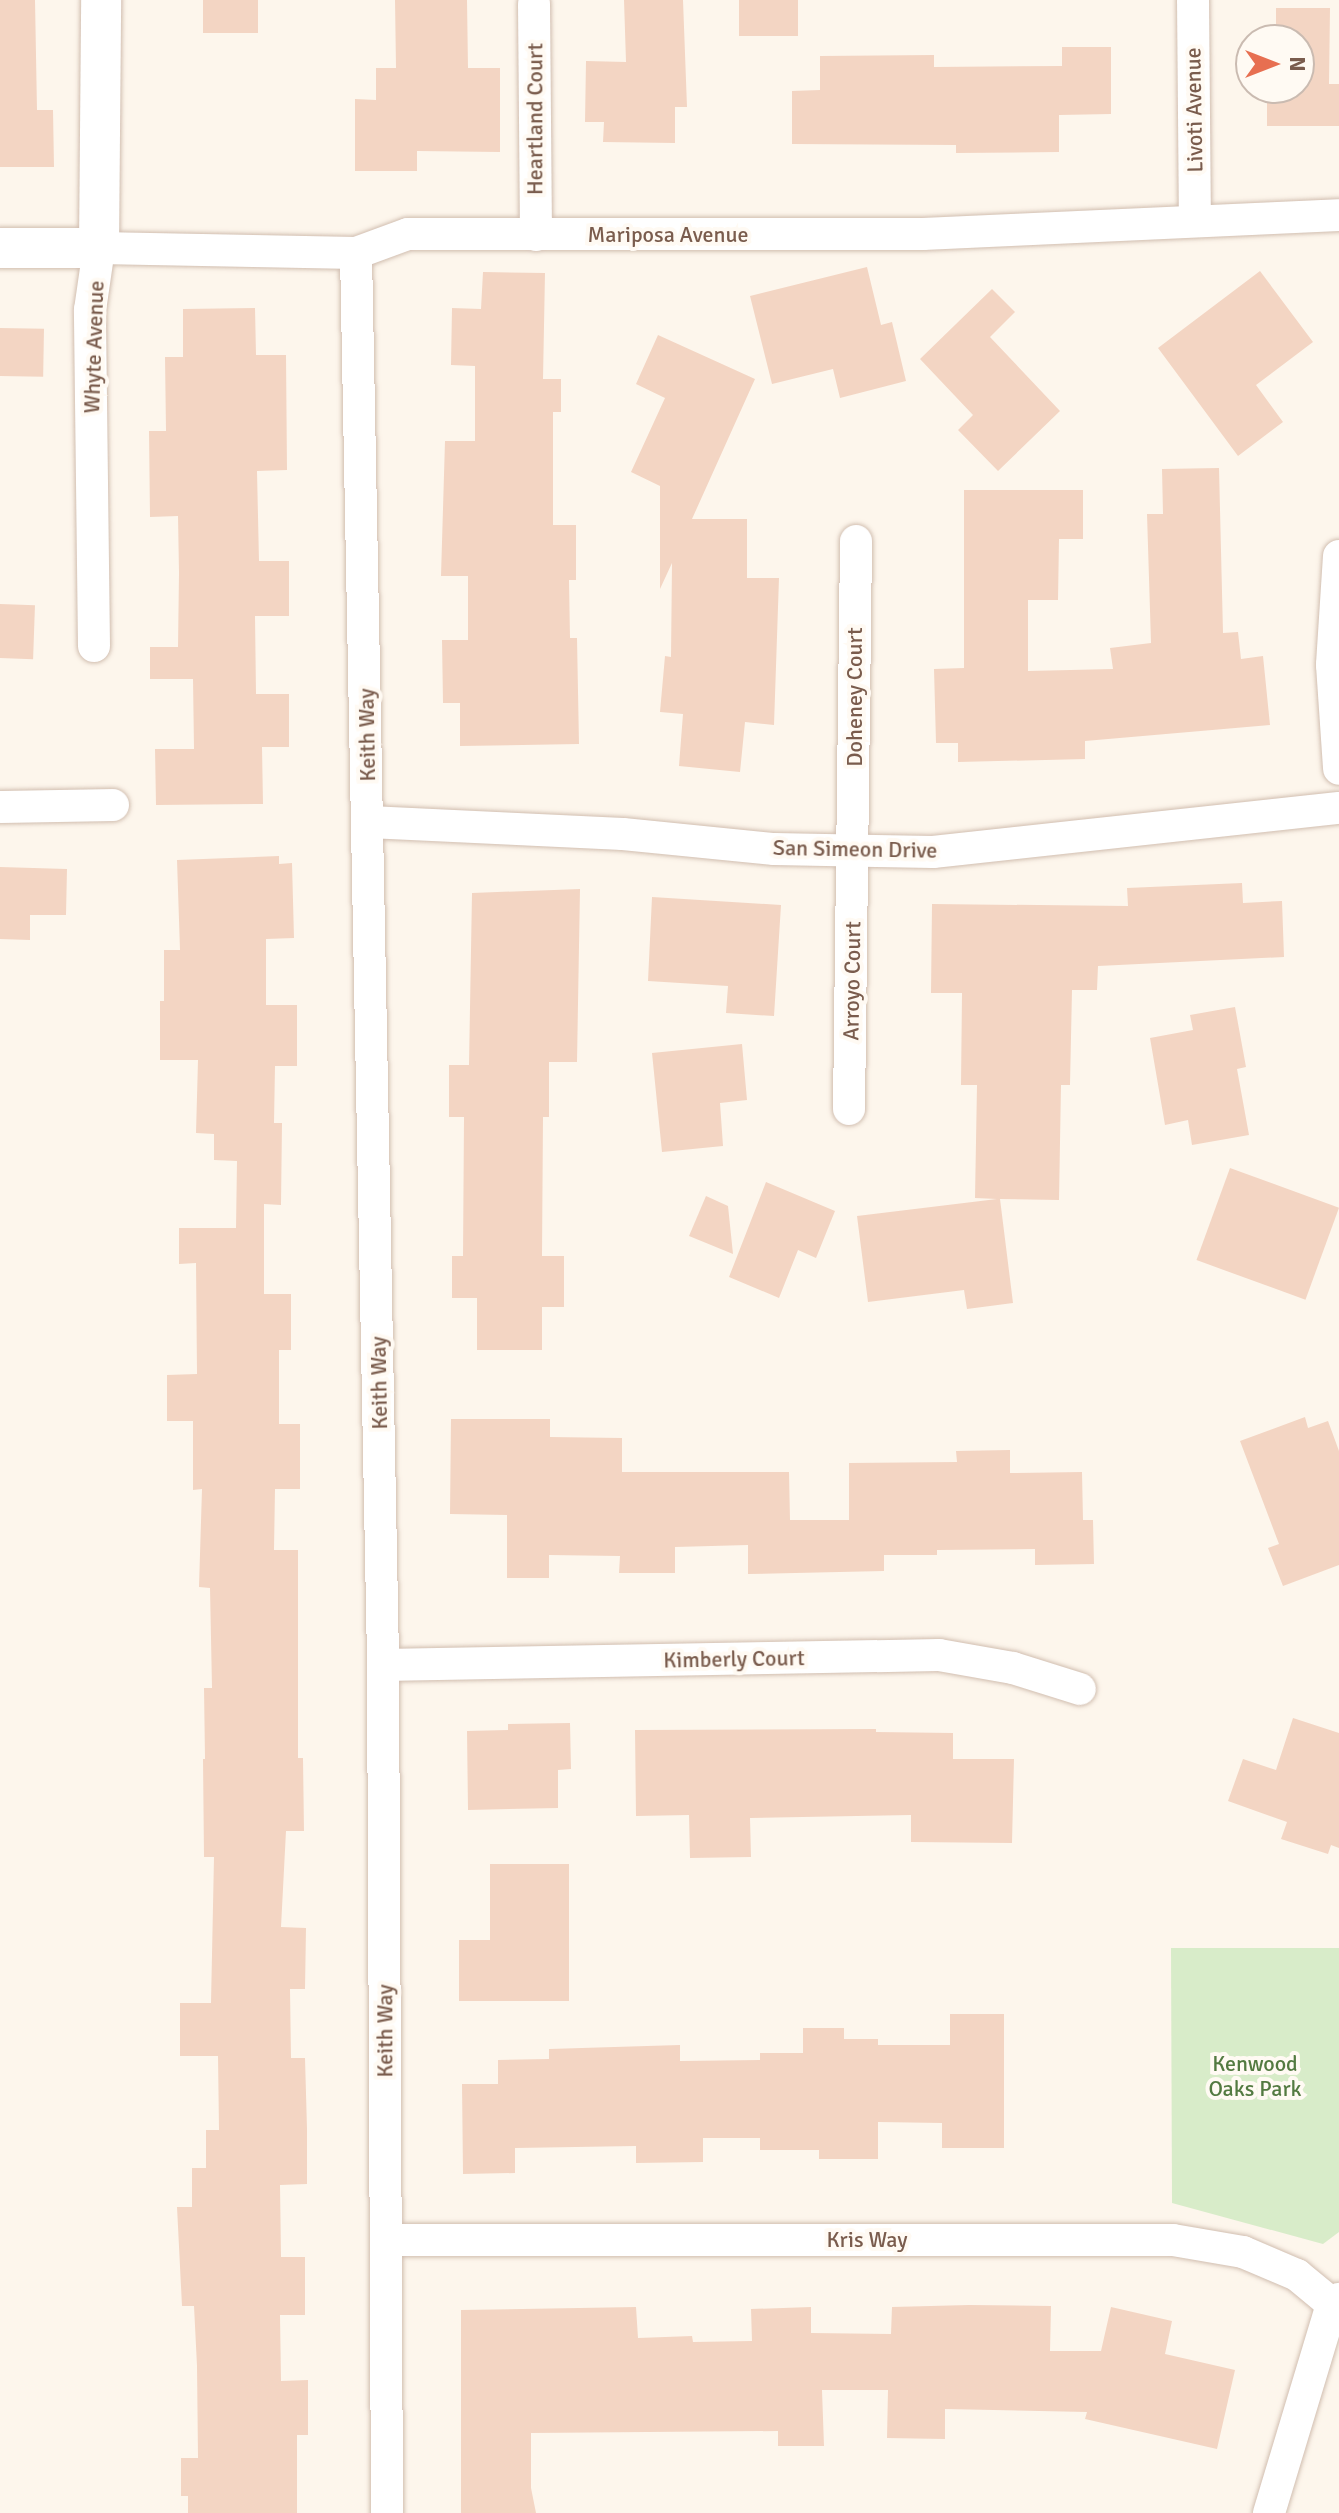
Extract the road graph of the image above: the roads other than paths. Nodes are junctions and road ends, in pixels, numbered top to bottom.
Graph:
1 (101, 0) edge
2 (1193, 0) edge
3 (534, 4) dead end
4 (1339, 215) edge
5 (1195, 220) junction
6 (536, 235) junction
7 (0, 248) edge
8 (99, 248) junction
9 (356, 253) junction
10 (856, 541) dead end
11 (1339, 556) edge
12 (94, 646) dead end
13 (1339, 769) edge
14 (113, 805) dead end
15 (0, 807) edge
16 (1339, 808) edge
17 (369, 822) junction
18 (854, 853) junction
19 (849, 1109) dead end
20 (383, 1665) junction
21 (1080, 1689) dead end
22 (386, 2240) junction
23 (1336, 2302) edge
24 (387, 2513) edge
25 (1269, 2513) edge

1 - 8 street, Whyte Avenue
2 - 5 street, Livoti Avenue
3 - 6 street, Heartland Court
4 - 5 street, Mariposa Avenue
5 - 6 street, Mariposa Avenue
6 - 9 street, Mariposa Avenue
7 - 8 street, Mariposa Avenue
8 - 9 street, Mariposa Avenue
8 - 12 street, Whyte Avenue
9 - 17 street, Keith Way
10 - 18 street, Doheney Court
11 - 13 street
14 - 15 street
16 - 18 street, San Simeon Drive
17 - 18 street, San Simeon Drive
17 - 20 street, Keith Way
18 - 19 street, Arroyo Court
20 - 21 street, Kimberly Court
20 - 22 street, Keith Way
22 - 23 street, Kris Way
22 - 24 street, Keith Way
23 - 25 street

